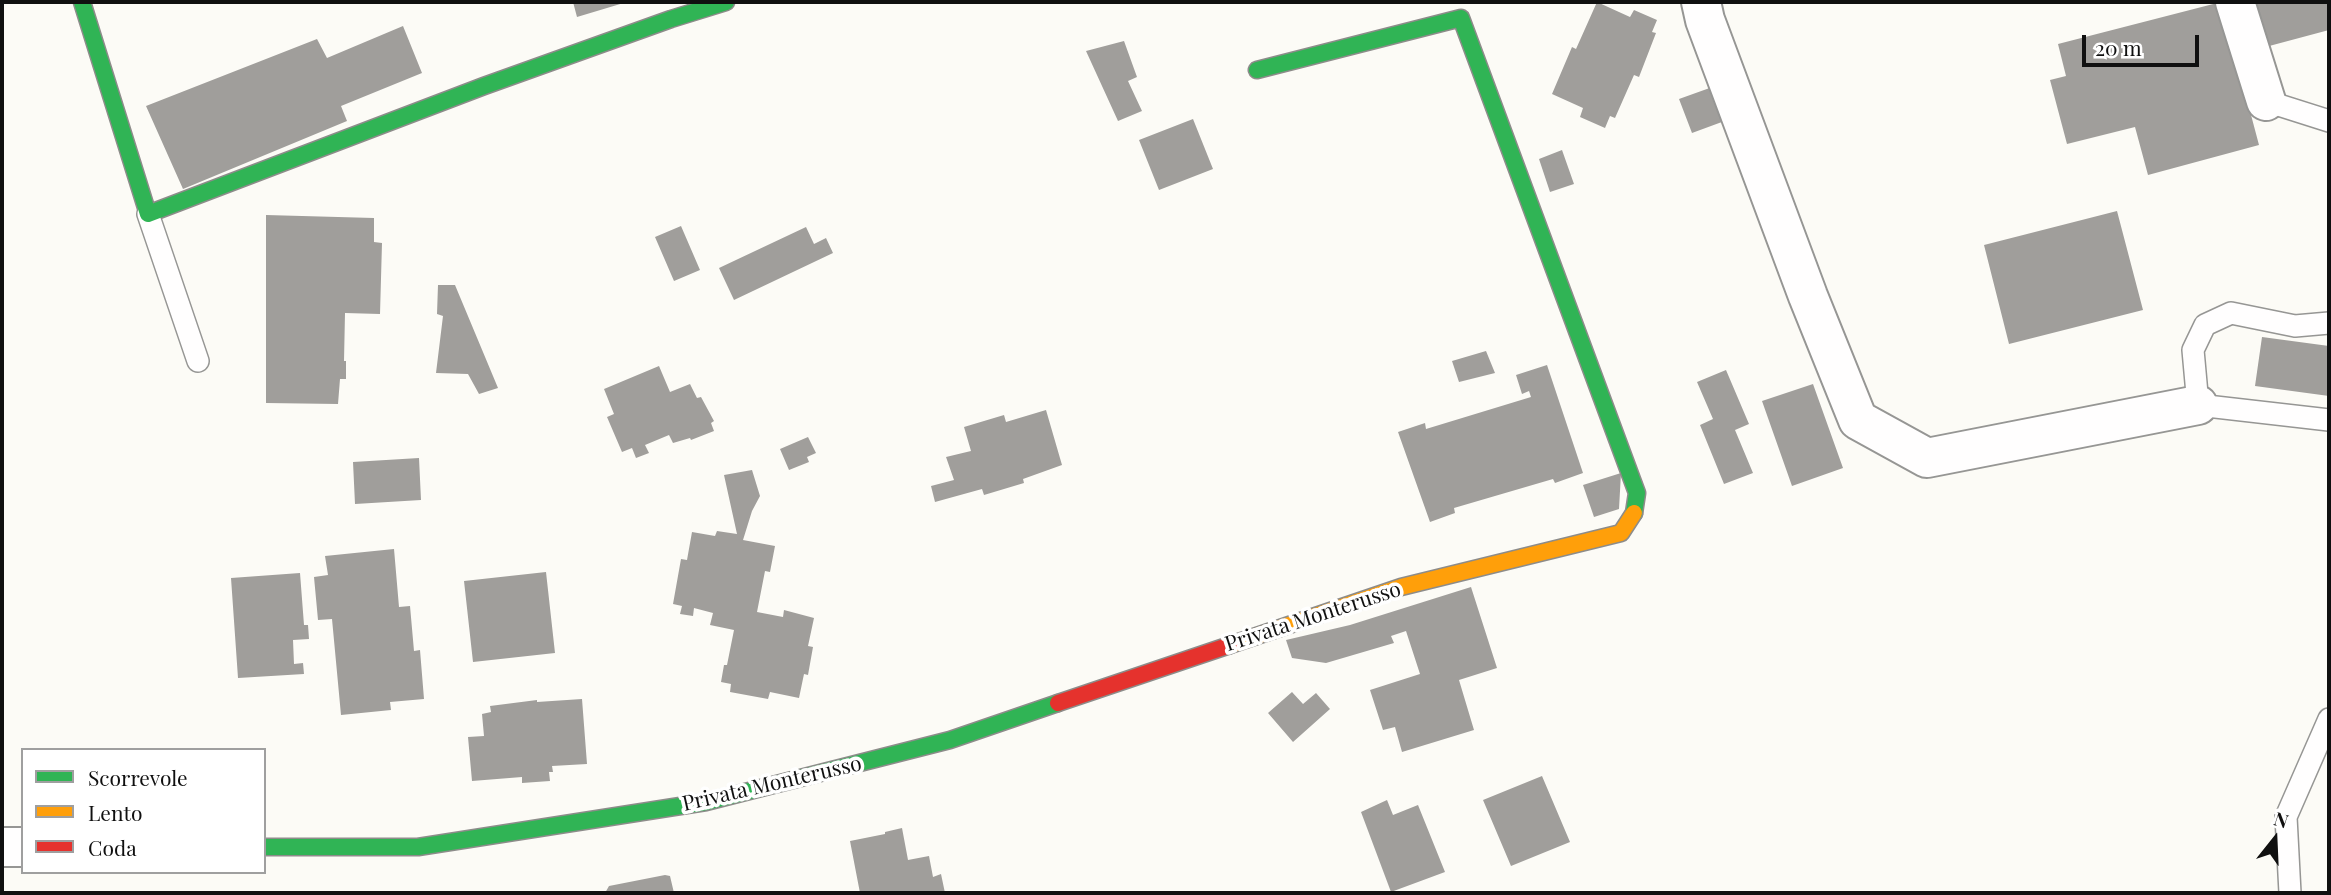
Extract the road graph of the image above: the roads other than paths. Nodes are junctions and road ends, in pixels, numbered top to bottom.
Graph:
1 (82, 2) edge
2 (726, 2) edge
3 (1700, 2) edge
4 (2235, 2) edge
5 (1257, 70) dead end
6 (2266, 102) joint
7 (2329, 121) edge
8 (148, 214) junction
9 (2329, 323) edge
10 (198, 361) dead end
11 (2197, 405) junction
12 (2329, 420) edge
13 (2329, 719) edge
14 (2, 847) edge
15 (21, 847) edge
16 (266, 847) edge
17 (2290, 893) edge

1 - 8 street
2 - 8 street
3 - 11 street
4 - 6 street
5 - 16 street, Privata Monterusso
6 - 7 lane
8 - 10 lane
9 - 11 lane
11 - 12 lane
13 - 17 lane
14 - 15 street

